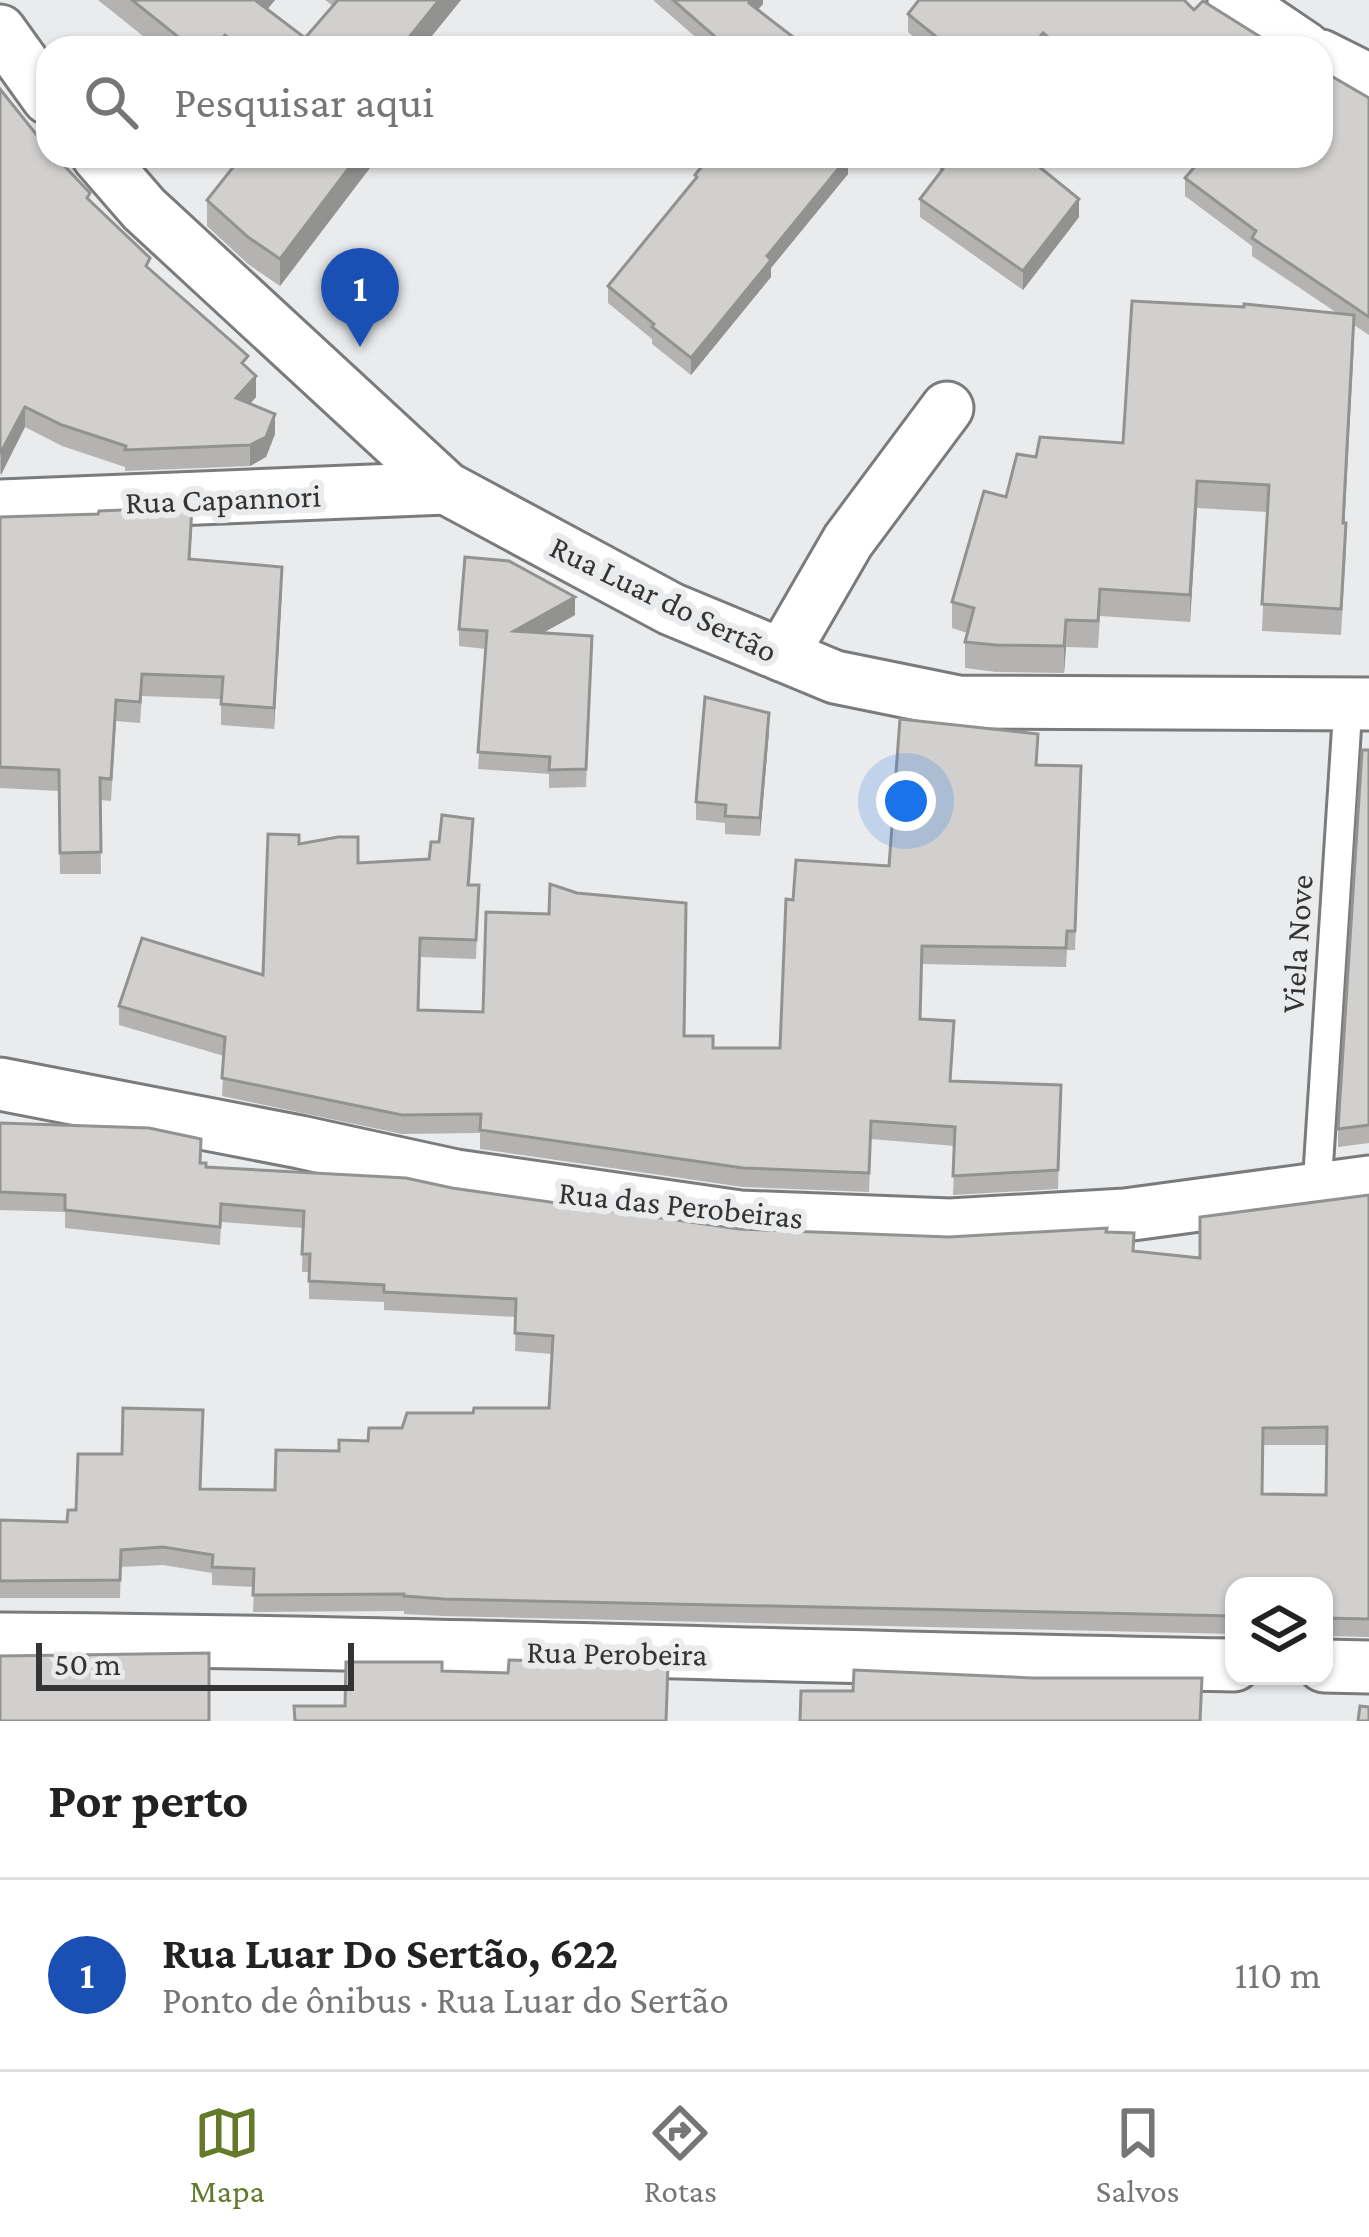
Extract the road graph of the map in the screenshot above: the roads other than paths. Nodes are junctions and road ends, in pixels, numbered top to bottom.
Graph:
1 (1234, 0) edge
2 (0, 31) edge
3 (1287, 36) edge
4 (1333, 62) edge
5 (1369, 80) edge
6 (36, 81) edge
7 (108, 168) edge
8 (946, 408) dead end
9 (446, 488) junction
10 (0, 506) edge
11 (782, 655) junction
12 (1358, 705) edge
13 (0, 1084) edge
14 (1369, 1182) edge
15 (1317, 1188) junction
16 (0, 1640) edge
17 (1225, 1665) edge
18 (1333, 1666) edge
19 (1369, 1667) edge

1 - 3 street
2 - 6 street
4 - 5 street
7 - 9 street, Rua Luar do Sertão
8 - 11 street
9 - 10 street, Rua Capannori
9 - 11 street, Rua Luar do Sertão
11 - 12 street, Rua Luar do Sertão
12 - 15 lane, Viela Nove
13 - 15 street, Rua das Perobeiras
14 - 15 street, Rua das Perobeiras
16 - 17 street, Rua Perobeira
18 - 19 street

